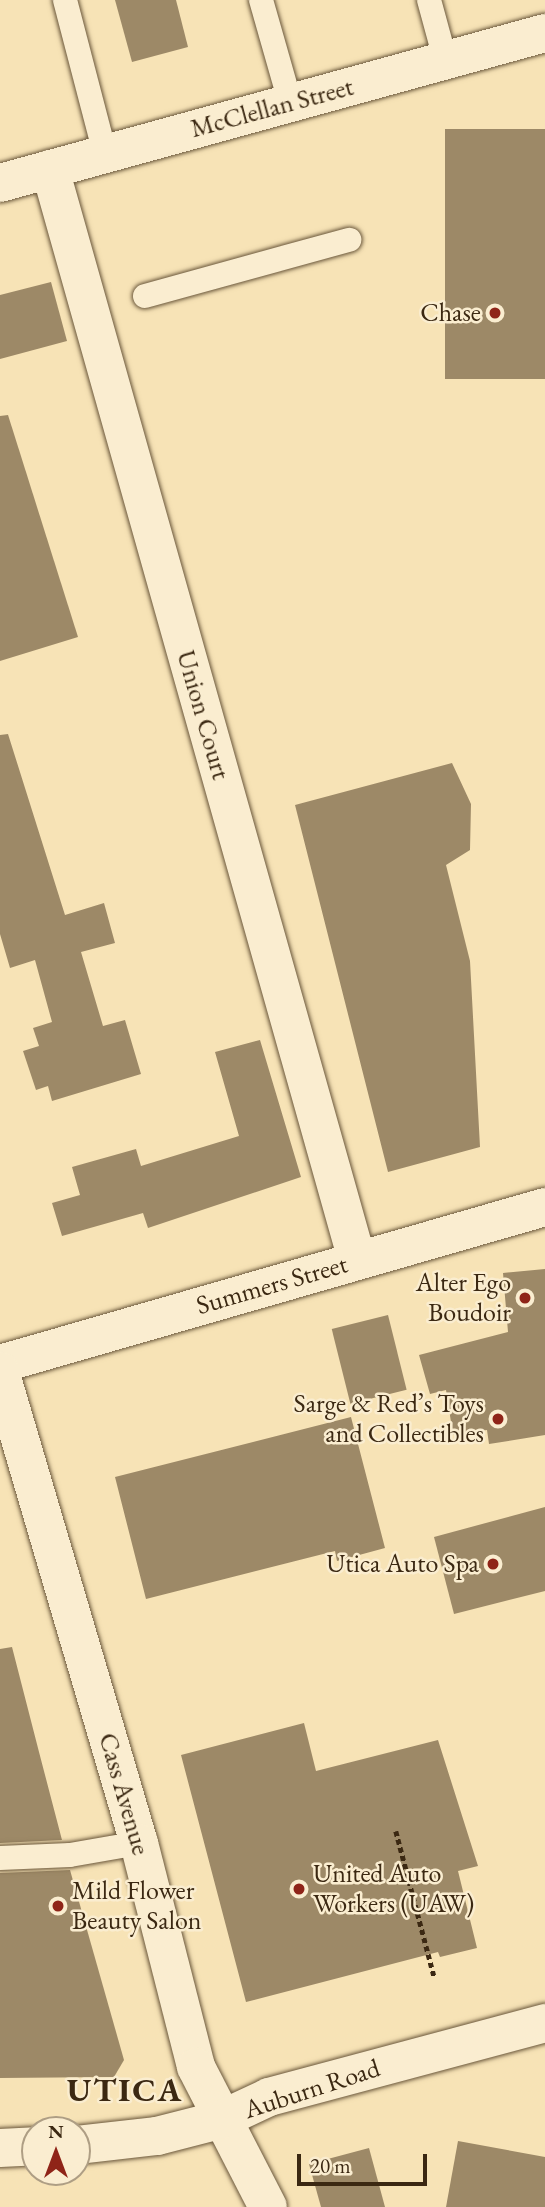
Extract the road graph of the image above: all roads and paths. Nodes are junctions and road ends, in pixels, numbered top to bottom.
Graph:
1 (65, 0) edge
2 (261, 0) edge
3 (429, 0) edge
4 (545, 33) edge
5 (445, 60) junction
6 (290, 103) junction
7 (105, 154) junction
8 (50, 169) junction
9 (0, 183) edge
10 (349, 240) dead end
11 (145, 296) dead end
12 (545, 1207) edge
13 (357, 1261) junction
14 (0, 1364) edge
15 (0, 1371) edge
16 (396, 1830) dead end
17 (139, 1843) junction
18 (0, 1858) edge
19 (434, 1976) dead end
20 (545, 2024) edge
21 (220, 2120) junction
22 (91, 2143) edge
23 (21, 2147) edge
24 (0, 2148) edge
25 (268, 2207) edge

1 - 7 lane
2 - 6 lane
3 - 5 lane
4 - 5 street, McClellan Street
5 - 6 street, McClellan Street
6 - 7 street, McClellan Street
7 - 8 street, McClellan Street
8 - 9 street, McClellan Street
8 - 13 street, Union Court
10 - 11 lane
12 - 13 street, Summers Street
13 - 14 street, Summers Street
15 - 17 street, Cass Avenue
16 - 19 path
17 - 18 lane
17 - 21 street, Cass Avenue
20 - 21 street, Auburn Road
21 - 22 street, Auburn Road
21 - 25 street, Cass Avenue
23 - 24 street

